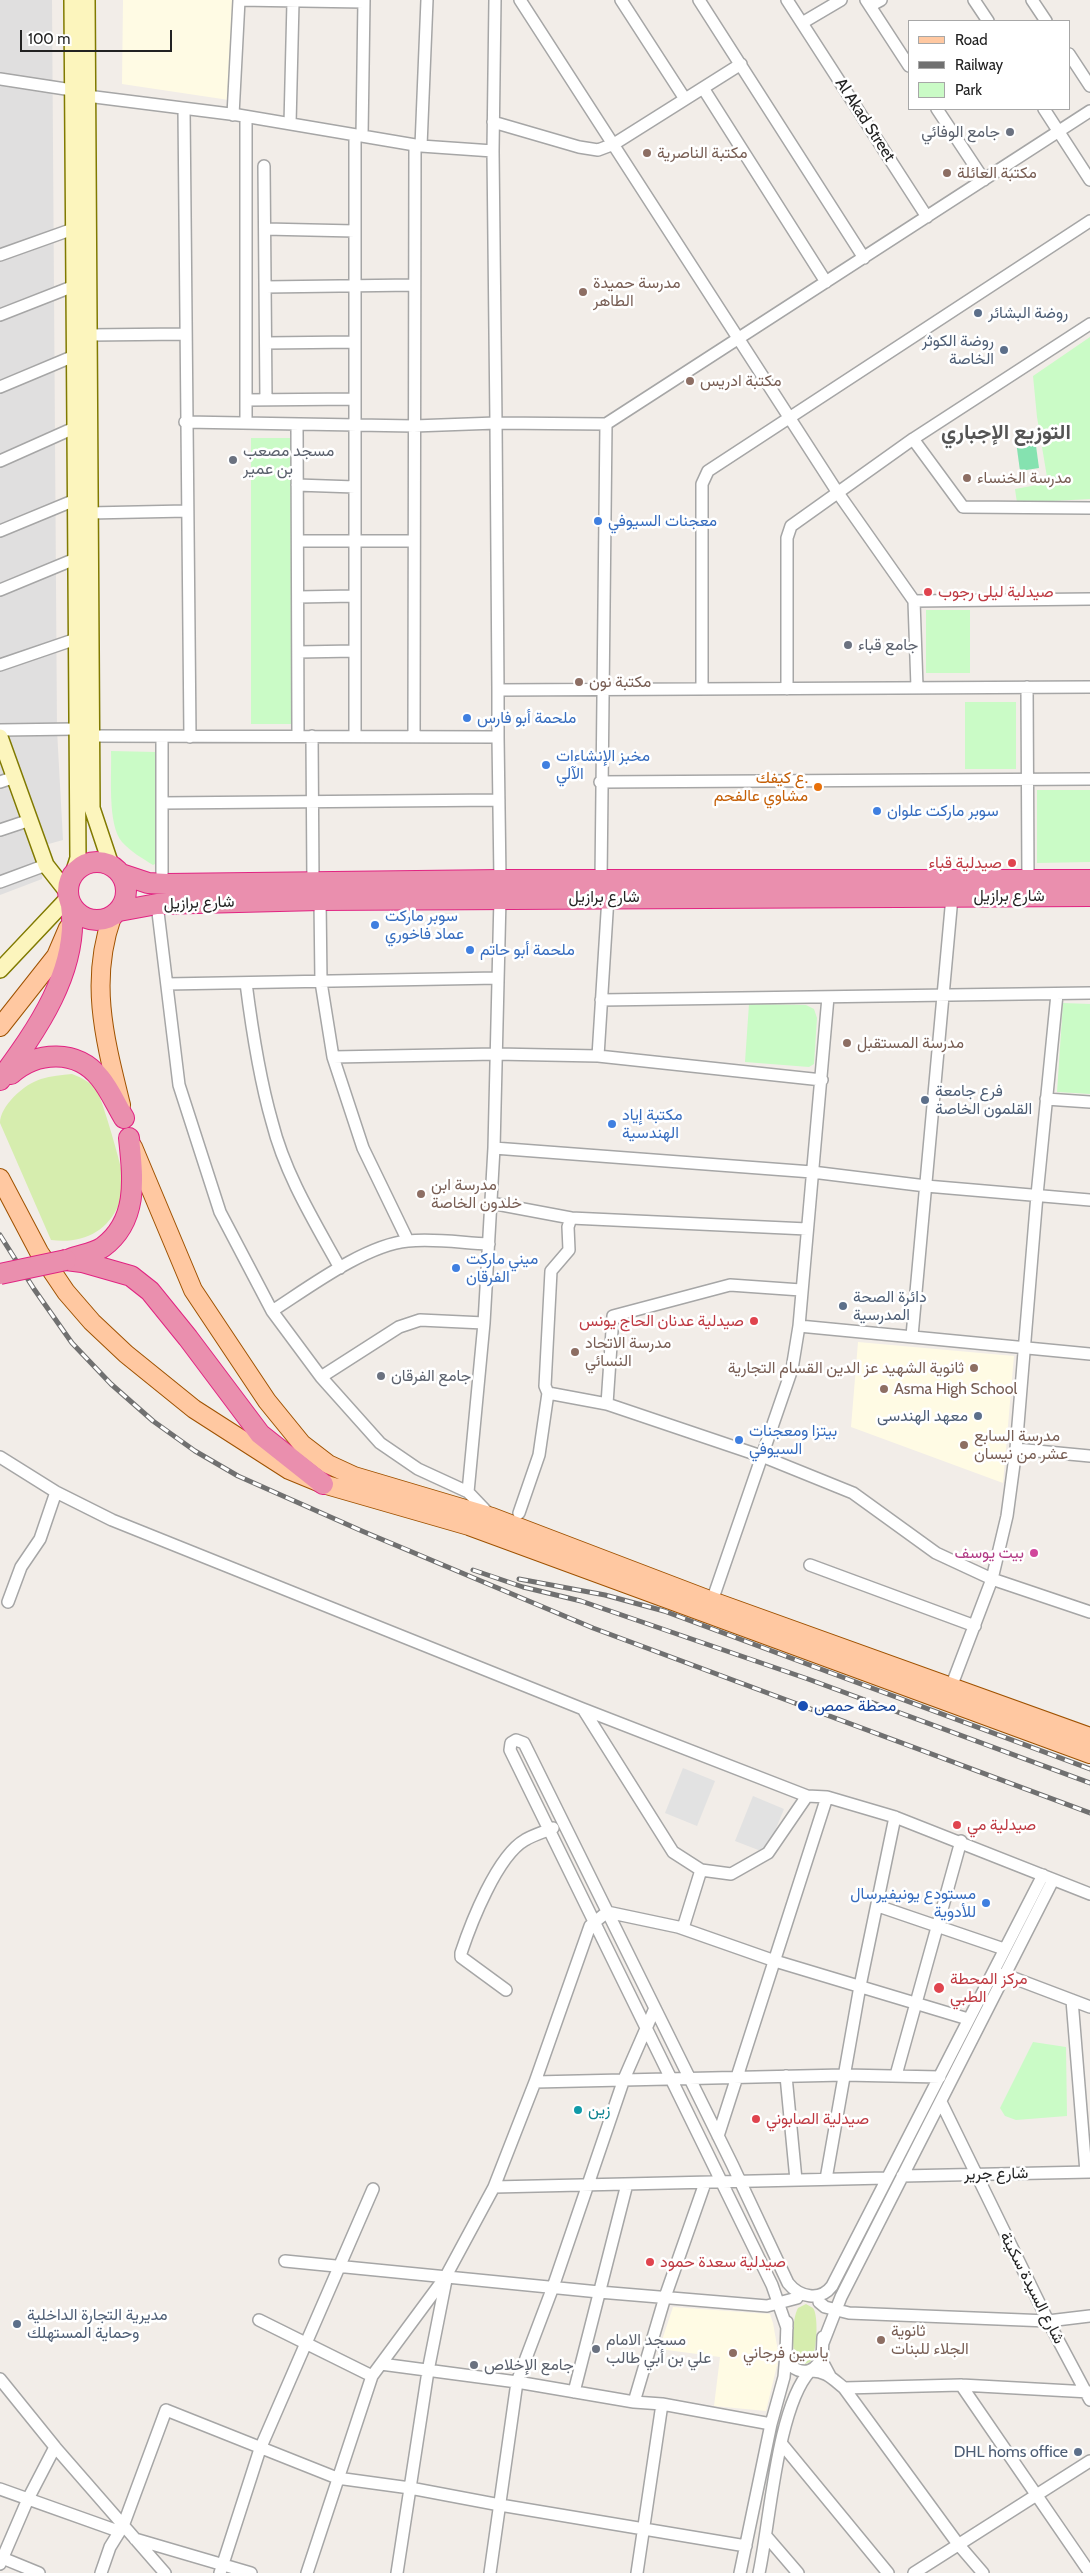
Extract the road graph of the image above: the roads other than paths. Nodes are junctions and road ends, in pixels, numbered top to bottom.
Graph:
1 (72, 0) edge
2 (87, 0) edge
3 (427, 0) edge
4 (495, 0) edge
5 (520, 0) edge
6 (621, 0) edge
7 (699, 0) edge
8 (787, 0) edge
9 (841, 0) edge
10 (881, 0) edge
11 (974, 0) edge
12 (1032, 0) edge
13 (364, 1) edge
14 (293, 2) junction
15 (868, 3) edge
16 (987, 20) edge
17 (1045, 20) edge
18 (802, 23) junction
19 (1070, 56) edge
20 (742, 64) junction
21 (908, 64) edge
22 (0, 79) edge
23 (1090, 86) edge
24 (703, 88) junction
25 (72, 90) junction
26 (87, 96) junction
27 (685, 99) junction
28 (184, 109) junction
29 (938, 110) edge
30 (1045, 110) edge
31 (1090, 111) edge
32 (233, 115) junction
33 (246, 117) junction
34 (493, 122) junction
35 (290, 124) junction
36 (1059, 132) junction
37 (359, 135) junction
38 (614, 144) junction
39 (418, 145) junction
40 (493, 151) junction
41 (264, 166) dead end
42 (984, 180) junction
43 (1090, 180) edge
44 (927, 217) junction
45 (1090, 221) edge
46 (73, 229) junction
47 (265, 229) junction
48 (355, 231) junction
49 (0, 255) edge
50 (864, 258) junction
51 (826, 282) junction
52 (355, 285) junction
53 (414, 285) junction
54 (74, 286) junction
55 (265, 287) junction
56 (0, 315) edge
57 (1090, 324) edge
58 (185, 334) junction
59 (88, 335) junction
60 (739, 339) junction
61 (355, 342) junction
62 (266, 343) junction
63 (74, 356) junction
64 (0, 386) edge
65 (355, 399) junction
66 (246, 400) junction
67 (266, 400) junction
68 (790, 417) junction
69 (185, 422) junction
70 (246, 422) junction
71 (496, 423) junction
72 (297, 424) junction
73 (355, 424) junction
74 (606, 424) junction
75 (414, 426) junction
76 (74, 428) junction
77 (913, 439) junction
78 (0, 461) edge
79 (297, 485) junction
80 (355, 487) junction
81 (838, 493) junction
82 (75, 500) junction
83 (1090, 508) edge
84 (187, 511) junction
85 (89, 513) junction
86 (0, 530) edge
87 (298, 541) junction
88 (414, 541) junction
89 (355, 542) junction
90 (75, 559) junction
91 (0, 590) edge
92 (355, 596) junction
93 (298, 597) junction
94 (1090, 600) edge
95 (914, 601) junction
96 (76, 639) junction
97 (298, 652) junction
98 (355, 652) junction
99 (0, 665) edge
100 (917, 687) junction
101 (1026, 687) junction
102 (1090, 687) edge
103 (702, 689) junction
104 (787, 689) junction
105 (498, 690) junction
106 (602, 691) junction
107 (76, 729) junction
108 (0, 730) edge
109 (355, 735) junction
110 (91, 736) junction
111 (298, 736) junction
112 (312, 736) junction
113 (414, 736) junction
114 (0, 737) edge
115 (190, 737) junction
116 (498, 737) junction
117 (162, 738) junction
118 (15, 777) junction
119 (1026, 779) junction
120 (1090, 779) edge
121 (0, 782) edge
122 (600, 782) junction
123 (499, 800) junction
124 (162, 803) junction
125 (312, 803) junction
126 (30, 820) junction
127 (0, 830) edge
128 (46, 864) junction
129 (116, 869) junction
130 (73, 874) junction
131 (1028, 880) junction
132 (1090, 880) edge
133 (0, 882) edge
134 (162, 884) junction
135 (500, 889) junction
136 (604, 889) junction
137 (316, 891) junction
138 (1090, 896) edge
139 (952, 897) junction
140 (69, 899) junction
141 (157, 904) junction
142 (115, 914) junction
143 (0, 970) edge
144 (498, 978) junction
145 (321, 982) junction
146 (246, 983) junction
147 (166, 984) junction
148 (1090, 993) edge
149 (1057, 994) junction
150 (942, 995) junction
151 (828, 997) junction
152 (601, 1000) junction
153 (0, 1027) edge
154 (496, 1054) junction
155 (598, 1056) junction
156 (333, 1057) junction
157 (822, 1080) junction
158 (0, 1082) edge
159 (1046, 1099) junction
160 (1090, 1102) edge
161 (124, 1118) junction
162 (129, 1138) junction
163 (494, 1148) junction
164 (812, 1172) junction
165 (0, 1178) edge
166 (926, 1186) junction
167 (1037, 1195) junction
168 (1090, 1200) edge
169 (491, 1203) junction
170 (571, 1218) junction
171 (807, 1229) junction
172 (408, 1241) junction
173 (489, 1244) junction
174 (66, 1260) junction
175 (340, 1268) junction
176 (0, 1274) edge
177 (801, 1290) junction
178 (272, 1311) junction
179 (484, 1323) junction
180 (799, 1326) junction
181 (912, 1336) junction
182 (1025, 1349) junction
183 (1090, 1354) edge
184 (321, 1377) junction
185 (548, 1393) junction
186 (607, 1404) junction
187 (1016, 1449) junction
188 (764, 1456) junction
189 (1090, 1456) edge
190 (0, 1457) edge
191 (323, 1484) junction
192 (56, 1492) junction
193 (468, 1492) junction
194 (519, 1513) dead end
195 (492, 1517) junction
196 (810, 1565) dead end
197 (992, 1579) junction
198 (712, 1601) junction
199 (8, 1602) dead end
200 (1090, 1612) edge
201 (974, 1626) junction
202 (951, 1687) junction
203 (583, 1709) junction
204 (1090, 1738) edge
205 (1090, 1754) edge
206 (807, 1796) junction
207 (827, 1797) junction
208 (895, 1817) junction
209 (564, 1823) junction
210 (548, 1830) junction
211 (961, 1841) junction
212 (701, 1870) junction
213 (1048, 1877) junction
214 (1090, 1894) edge
215 (878, 1906) junction
216 (607, 1912) junction
217 (594, 1922) junction
218 (938, 1927) junction
219 (683, 1928) junction
220 (1004, 1949) junction
221 (774, 1961) junction
222 (1003, 1974) junction
223 (860, 1986) junction
224 (506, 1990) dead end
225 (1072, 2000) junction
226 (916, 2002) junction
227 (1090, 2007) edge
228 (655, 2008) junction
229 (968, 2018) junction
230 (646, 2028) junction
231 (844, 2075) junction
232 (896, 2075) junction
233 (786, 2076) junction
234 (940, 2077) junction
235 (737, 2078) junction
236 (624, 2079) junction
237 (672, 2080) junction
238 (689, 2080) junction
239 (535, 2082) junction
240 (941, 2102) junction
241 (718, 2136) junction
242 (1088, 2172) edge
243 (976, 2175) junction
244 (902, 2176) junction
245 (886, 2178) junction
246 (826, 2179) junction
247 (796, 2180) junction
248 (740, 2181) junction
249 (721, 2182) junction
250 (705, 2183) junction
251 (588, 2184) junction
252 (627, 2184) junction
253 (494, 2187) junction
254 (372, 2189) dead end
255 (285, 2261) dead end
256 (340, 2267) junction
257 (446, 2276) junction
258 (553, 2287) junction
259 (599, 2292) junction
260 (802, 2297) junction
261 (664, 2298) junction
262 (818, 2302) junction
263 (781, 2304) junction
264 (767, 2306) junction
265 (834, 2310) junction
266 (849, 2313) junction
267 (1090, 2316) edge
268 (259, 2320) dead end
269 (1048, 2321) junction
270 (786, 2325) junction
271 (828, 2327) junction
272 (823, 2343) junction
273 (306, 2344) junction
274 (786, 2354) junction
275 (822, 2356) junction
276 (381, 2364) junction
277 (428, 2371) junction
278 (810, 2371) junction
279 (372, 2376) junction
280 (831, 2378) junction
281 (0, 2379) edge
282 (517, 2382) junction
283 (961, 2384) junction
284 (844, 2388) junction
285 (574, 2392) junction
286 (1088, 2394) edge
287 (634, 2402) junction
288 (662, 2404) junction
289 (771, 2424) junction
290 (781, 2443) junction
291 (55, 2447) junction
292 (260, 2449) junction
293 (1090, 2461) edge
294 (337, 2478) junction
295 (410, 2488) junction
296 (0, 2489) edge
297 (1036, 2494) junction
298 (28, 2499) junction
299 (500, 2505) junction
300 (643, 2528) junction
301 (120, 2529) junction
302 (767, 2536) junction
303 (135, 2539) junction
304 (958, 2544) junction
305 (746, 2546) junction
306 (110, 2547) junction
307 (1, 2560) edge
308 (222, 2568) edge
309 (39, 2573) edge
310 (92, 2573) edge
311 (100, 2573) edge
312 (165, 2573) edge
313 (251, 2573) edge
314 (307, 2573) edge
315 (397, 2573) edge
316 (490, 2573) edge
317 (637, 2573) edge
318 (740, 2573) edge
319 (759, 2573) edge
320 (798, 2573) edge
321 (888, 2573) edge
322 (914, 2573) edge
323 (983, 2573) edge
324 (1090, 2573) edge

1 - 25 main road
2 - 26 main road
3 - 39 street
4 - 34 street
5 - 38 street
6 - 27 street
7 - 20 street
8 - 18 street, Al Akad Street
9 - 18 street
10 - 15 street
11 - 16 street
12 - 17 street
13 - 14 street
13 - 37 street
14 - 32 street
14 - 35 street
15 - 21 street
18 - 44 street, Al Akad Street
19 - 23 street
20 - 24 street
20 - 50 street
22 - 25 street
24 - 27 street
24 - 51 street
25 - 26 street
25 - 46 main road
26 - 28 street
26 - 59 main road
27 - 38 street
28 - 32 street
28 - 58 street
29 - 42 street
30 - 36 street
31 - 36 street
32 - 33 street
33 - 35 street
33 - 66 street
34 - 38 street
34 - 40 street
35 - 37 street
36 - 42 street
36 - 43 street
37 - 39 street
37 - 48 street
38 - 60 street
39 - 40 street
39 - 53 street
40 - 71 street
41 - 47 street
42 - 44 street
44 - 50 street
45 - 68 street
46 - 49 street
46 - 54 main road
47 - 48 street
47 - 55 street
48 - 52 street
50 - 51 street
51 - 60 street
52 - 53 street
52 - 55 street
52 - 61 street
53 - 75 street
54 - 56 street
54 - 63 main road
55 - 62 street
57 - 77 street
58 - 59 street
58 - 69 street
59 - 85 main road
60 - 68 street
60 - 74 street
61 - 62 street
61 - 65 street
62 - 67 street
63 - 64 street
63 - 76 main road
65 - 67 street
65 - 73 street
66 - 67 street
66 - 70 street
68 - 81 street
68 - 103 street
69 - 70 street
69 - 84 street
70 - 72 street
71 - 74 street
71 - 75 street
71 - 105 street
72 - 73 street
72 - 79 street
73 - 75 street
73 - 80 street
74 - 106 street
75 - 88 street
76 - 78 street
76 - 82 main road
77 - 81 street
77 - 83 street
79 - 80 street
79 - 87 street
80 - 89 street
81 - 95 street
81 - 104 street
82 - 86 street
82 - 90 main road
84 - 85 street
84 - 115 street
85 - 110 main road
87 - 89 street
87 - 93 street
88 - 89 street
88 - 113 street
89 - 92 street
90 - 91 street
90 - 96 main road
92 - 93 street
92 - 98 street
93 - 97 street
94 - 95 street
95 - 100 street
96 - 99 street
96 - 107 main road
97 - 98 street
97 - 111 street
98 - 109 street
100 - 101 street
100 - 104 street
101 - 102 street
101 - 119 street
103 - 104 street
103 - 106 street
105 - 106 street
105 - 116 street
106 - 122 street
107 - 108 street
107 - 130 main road
109 - 112 street
109 - 113 street
110 - 117 street
110 - 129 main road
111 - 112 street
111 - 115 street
112 - 125 street
113 - 116 street
114 - 118 main road
115 - 117 street
116 - 123 street
117 - 124 street
118 - 121 street
118 - 126 main road
119 - 120 street
119 - 122 street
119 - 131 street
122 - 136 street
123 - 125 street
123 - 135 street
124 - 125 street
124 - 134 street
125 - 137 street
126 - 127 street
126 - 128 main road
128 - 133 street
128 - 140 main road
129 - 130 highway
129 - 134 highway, شارع برازيل
129 - 142 highway
130 - 140 highway
131 - 132 highway, شارع برازيل
131 - 136 highway, شارع برازيل
134 - 137 highway, شارع برازيل
135 - 136 highway, شارع برازيل
135 - 137 highway, شارع برازيل
135 - 144 street
136 - 139 highway, شارع برازيل
136 - 152 street
137 - 141 highway, شارع برازيل
137 - 145 street
138 - 139 highway, شارع برازيل
139 - 150 street
140 - 142 highway
140 - 143 main road
140 - 153 main road
140 - 158 highway
141 - 142 highway, شارع برازيل
141 - 147 street
142 - 161 main road
144 - 145 street
144 - 154 street
145 - 146 street
145 - 156 street
146 - 147 street
146 - 175 street
147 - 178 street
148 - 149 street
149 - 150 street
149 - 159 street
150 - 151 street
150 - 166 street
151 - 152 street
151 - 157 street
152 - 155 street
154 - 155 street
154 - 156 street
154 - 163 street
155 - 157 street
156 - 172 street
157 - 164 street
158 - 161 highway
159 - 160 street
159 - 167 street
161 - 162 main road
162 - 174 highway
162 - 195 main road
163 - 164 street
163 - 169 street
164 - 166 street
164 - 171 street
165 - 191 main road
166 - 167 street
166 - 181 street
167 - 168 street
167 - 182 street
169 - 170 street
169 - 173 street
170 - 171 street
170 - 185 street
171 - 177 street
172 - 173 street
172 - 175 street
173 - 179 street
174 - 176 highway, bridge
174 - 191 highway
175 - 178 street
177 - 180 street
177 - 186 street
178 - 184 street
179 - 184 street
179 - 193 street
180 - 181 street
180 - 188 street
181 - 182 street
182 - 183 street
182 - 187 street
184 - 193 street
185 - 186 street
185 - 194 street
186 - 188 street
187 - 189 street
187 - 197 street
188 - 197 street
188 - 198 street
190 - 192 street
191 - 205 main road
192 - 199 street
192 - 203 street
193 - 195 street
195 - 198 main road
196 - 201 street
197 - 200 street
197 - 201 street
198 - 202 main road
201 - 202 street
202 - 204 main road
203 - 206 street
203 - 212 street
206 - 207 street
206 - 212 street
207 - 208 street
207 - 221 street
208 - 211 street
208 - 215 street
209 - 210 street
209 - 210 street
209 - 216 street
210 - 217 street
210 - 224 street
211 - 213 street
211 - 218 street
212 - 219 street
213 - 214 street
213 - 220 street
213 - 222 street
215 - 218 street
215 - 223 street
216 - 217 street
216 - 219 street
216 - 228 street
217 - 230 street
217 - 239 street
218 - 220 street
218 - 226 street
219 - 221 street
220 - 229 street
221 - 223 street
221 - 235 street
222 - 225 street
222 - 240 street
223 - 226 street
223 - 231 street
225 - 227 street
225 - 242 street
226 - 229 street
226 - 232 street
228 - 230 street
228 - 238 street
229 - 234 street
230 - 236 street
230 - 237 street
231 - 232 street
231 - 233 street
231 - 246 street
232 - 234 street
233 - 235 street
233 - 247 street
234 - 245 street
235 - 238 street
235 - 241 street
236 - 237 street
236 - 239 street
236 - 251 street
237 - 238 street
237 - 249 street
238 - 241 street
239 - 253 street
240 - 243 street, شارع السيدة سكينة
240 - 244 street
241 - 248 street
242 - 243 street, شارع جرير
243 - 244 street, شارع جرير
243 - 269 street, شارع السيدة سكينة
244 - 265 street
245 - 246 street
245 - 260 street
246 - 247 street
247 - 248 street
248 - 249 street
248 - 260 street
249 - 250 street
249 - 263 street
250 - 252 street
250 - 261 street
251 - 252 street
251 - 253 street
251 - 258 street
252 - 259 street
253 - 257 street
254 - 256 street
255 - 256 street
256 - 257 street
256 - 273 street
257 - 258 street
257 - 276 street
257 - 277 street
258 - 259 street
258 - 282 street
259 - 261 street
259 - 285 street
260 - 262 street
260 - 263 street
260 - 270 street
261 - 264 street
261 - 287 street
262 - 265 street
262 - 272 street
263 - 264 street
263 - 270 street
264 - 270 street
265 - 266 street
265 - 271 street
266 - 269 street
266 - 271 street
267 - 269 street
268 - 273 street
269 - 286 street, شارع السيدة سكينة
270 - 274 street
271 - 272 street
272 - 275 street
273 - 279 street
273 - 292 street
274 - 278 street
274 - 289 street
275 - 278 street
275 - 280 street
276 - 277 street
276 - 279 street
277 - 282 street
277 - 295 street
278 - 280 street
278 - 290 street
279 - 294 street
280 - 284 street
281 - 291 street
282 - 285 street
282 - 299 street
283 - 284 street
283 - 286 street
283 - 297 street
284 - 304 street
285 - 287 street
287 - 288 street
288 - 289 street
288 - 300 street
289 - 305 street
290 - 302 street
290 - 321 street
291 - 298 street
291 - 301 street
292 - 294 street
292 - 301 street
292 - 308 street
293 - 297 street
294 - 295 street
294 - 314 street
295 - 299 street
295 - 315 street
296 - 298 street
297 - 304 street
297 - 324 street
298 - 301 street
298 - 307 street
299 - 300 street
299 - 316 street
300 - 305 street
300 - 317 street
301 - 303 street
301 - 306 street
302 - 319 street
302 - 320 street
303 - 308 street
303 - 312 street
304 - 322 street
304 - 323 street
305 - 318 street
306 - 310 street
306 - 311 street
307 - 309 street
308 - 313 street

